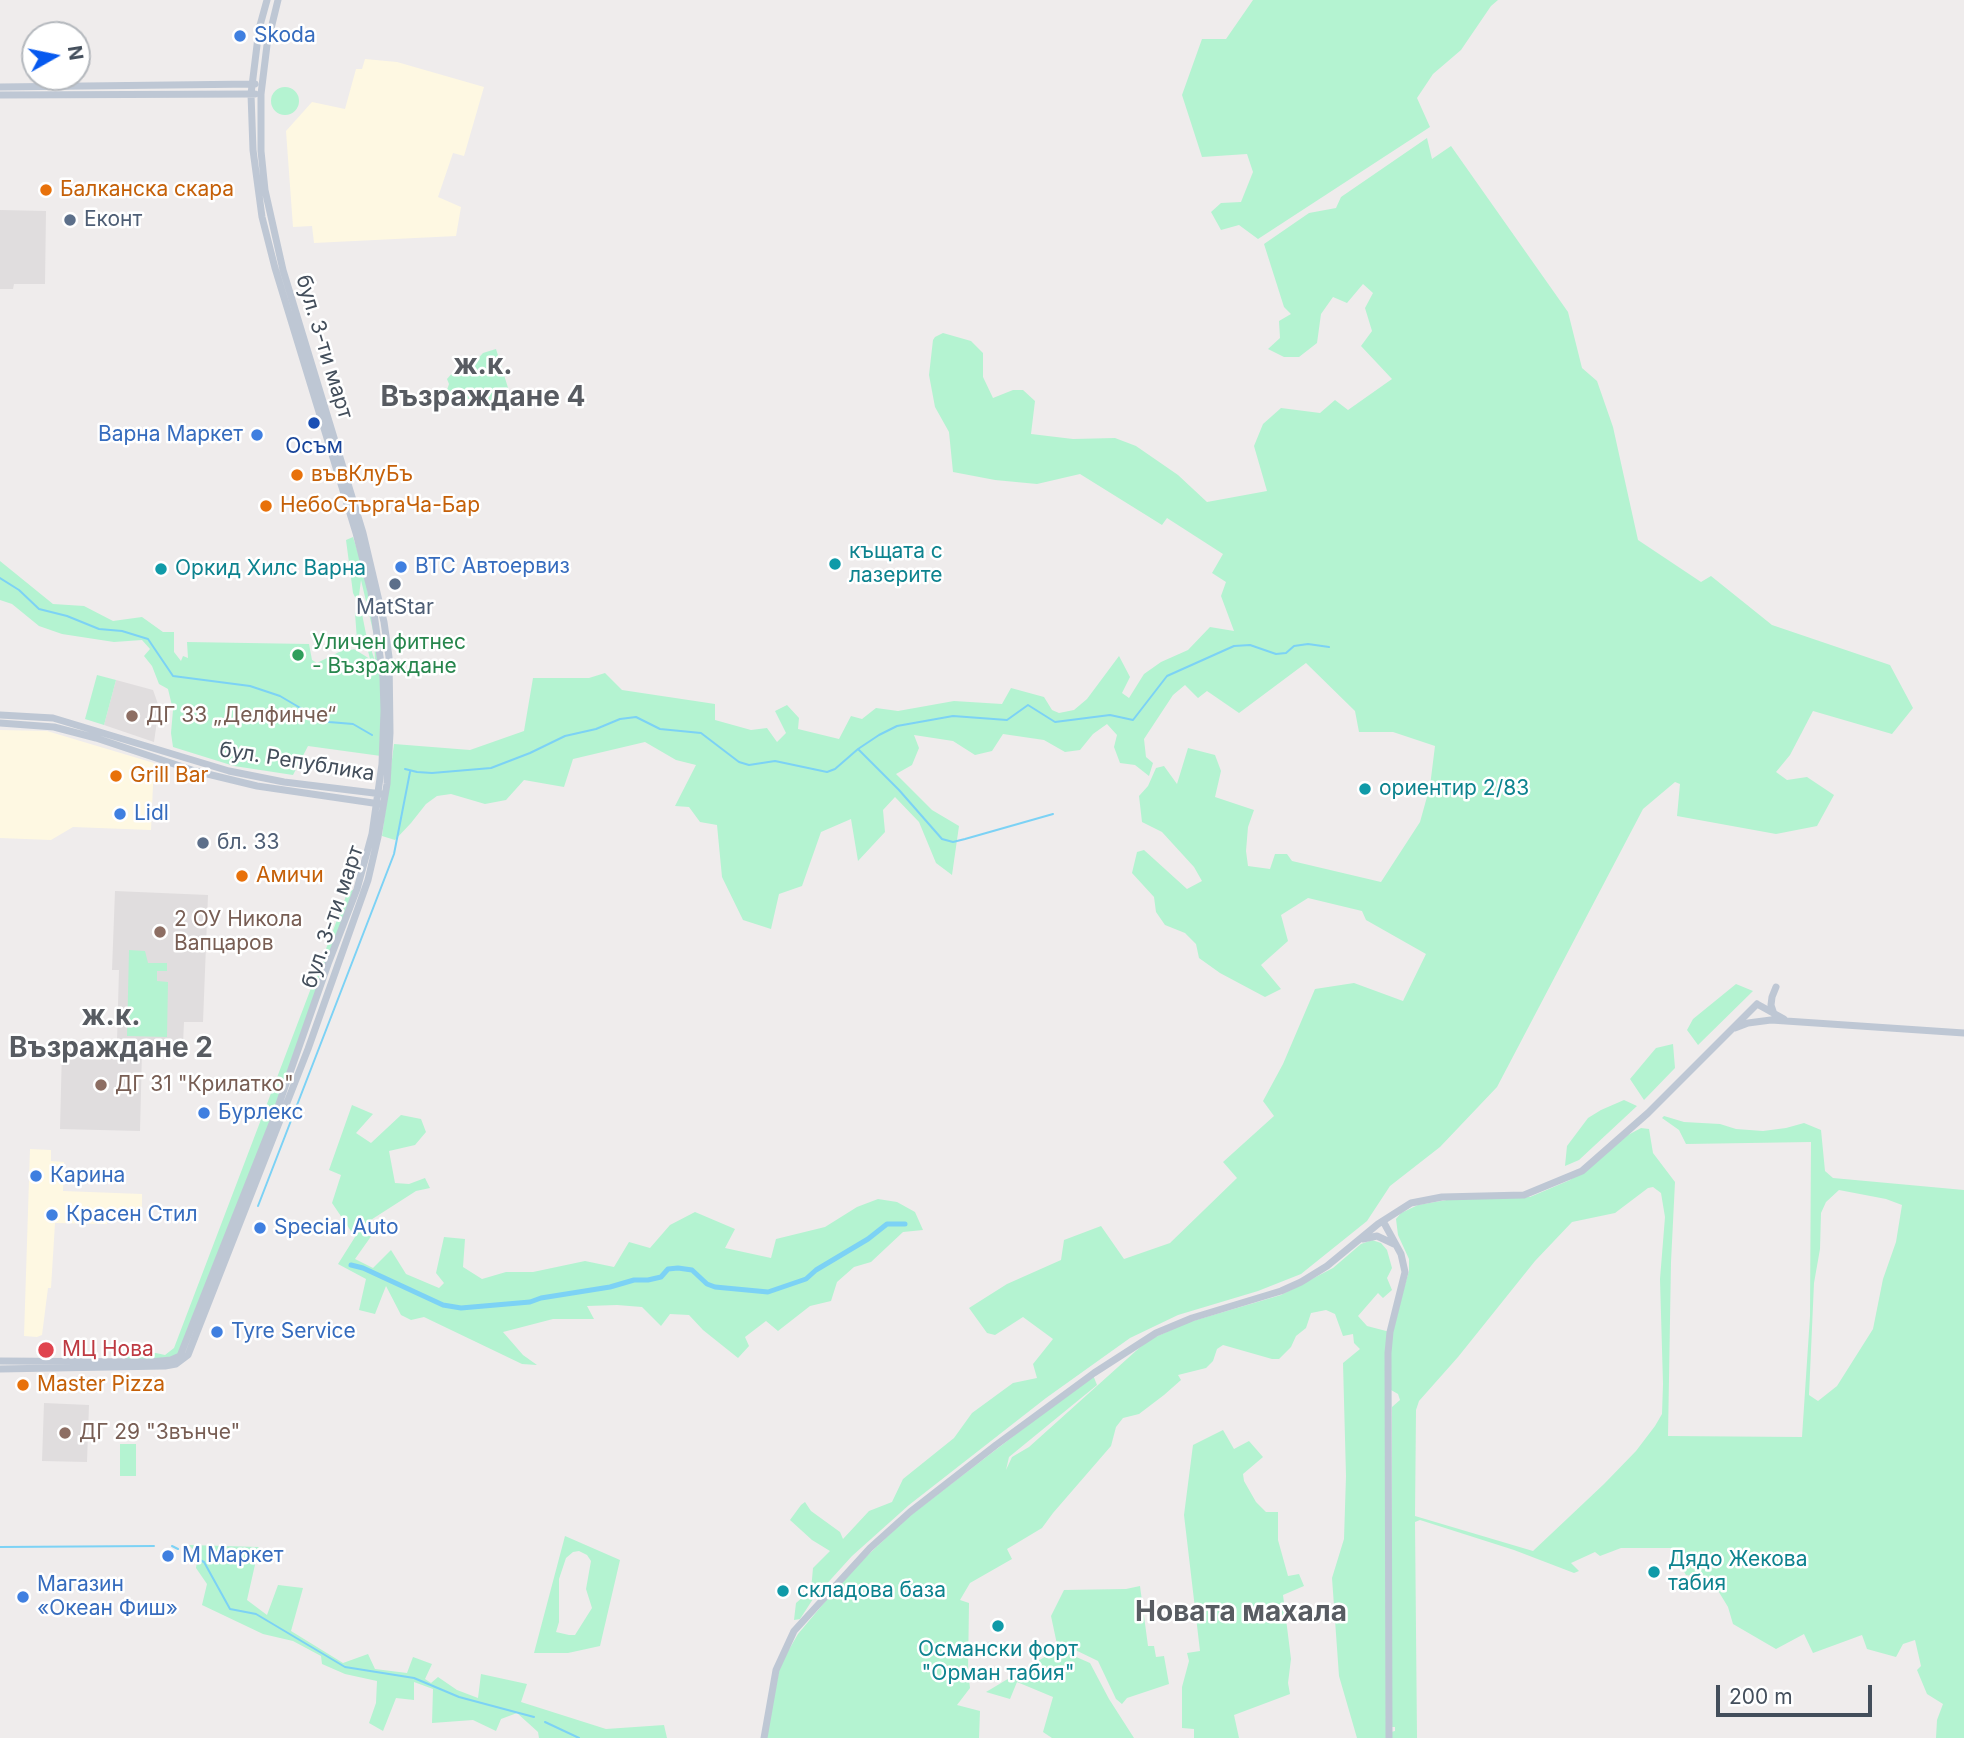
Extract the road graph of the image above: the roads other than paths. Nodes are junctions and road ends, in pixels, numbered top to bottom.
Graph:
1 (267, 0) edge
2 (278, 0) edge
3 (258, 29) junction
4 (270, 32) junction
5 (252, 84) junction
6 (262, 84) junction
7 (0, 87) edge
8 (251, 93) junction
9 (261, 94) junction
10 (0, 95) edge
11 (0, 715) edge
12 (0, 723) edge
13 (382, 794) junction
14 (381, 804) junction
15 (1776, 987) dead end
16 (1773, 1017) junction
17 (1731, 1030) junction
18 (1964, 1033) edge
19 (1393, 1214) junction
20 (1383, 1221) junction
21 (1359, 1240) junction
22 (1397, 1247) junction
23 (0, 1361) edge
24 (0, 1369) edge
25 (764, 1738) edge
26 (1389, 1738) edge

1 - 3 street, бул. 3-ти март
2 - 4 street, бул. 3-ти март
3 - 4 street
3 - 5 street, бул. 3-ти март
4 - 6 street, бул. 3-ти март
5 - 6 street
5 - 7 street
5 - 8 street, бул. 3-ти март
6 - 9 street, бул. 3-ти март
8 - 9 street
8 - 10 street
8 - 13 street, бул. 3-ти март
9 - 13 street, бул. 3-ти март
11 - 13 street, бул. Република
12 - 14 street, бул. Република
13 - 14 street, бул. 3-ти март
14 - 23 street, бул. 3-ти март
14 - 24 street, бул. 3-ти март
15 - 16 street
16 - 17 street
16 - 17 street
16 - 18 street
17 - 19 street
19 - 20 street
19 - 22 street
20 - 21 street
20 - 22 street
21 - 22 street
21 - 25 street
22 - 26 street

